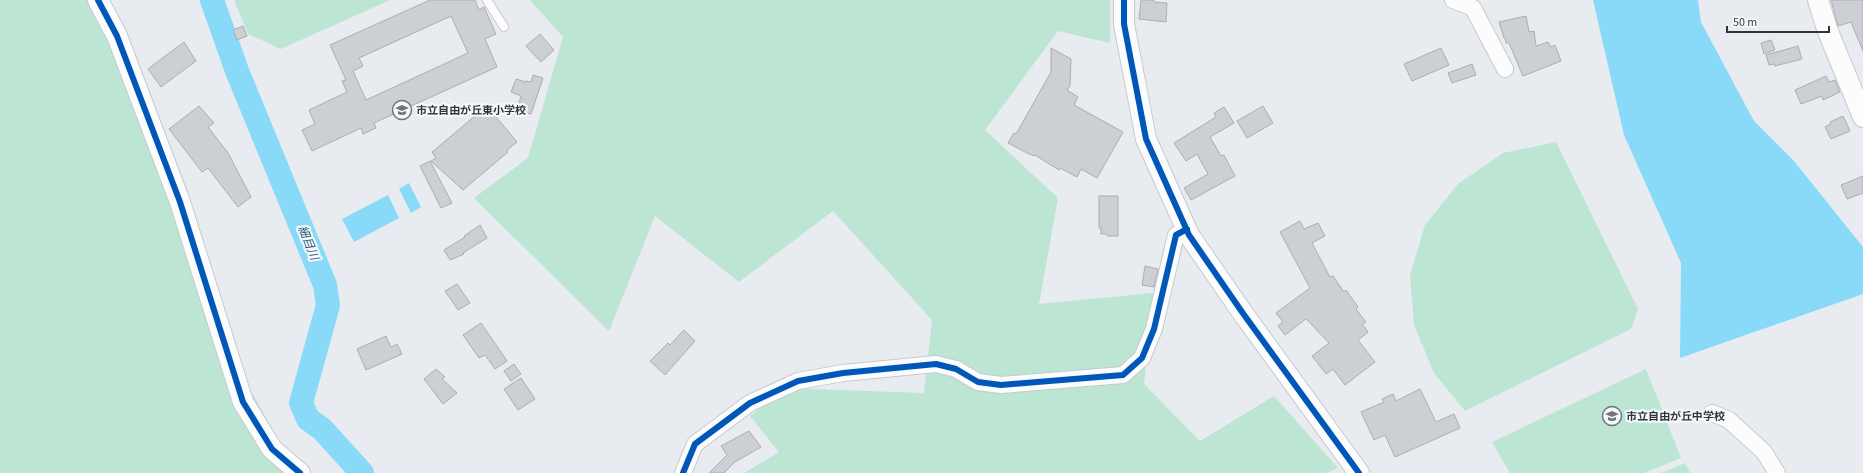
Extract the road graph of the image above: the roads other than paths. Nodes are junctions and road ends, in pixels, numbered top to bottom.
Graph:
1 (98, 0) edge
2 (487, 0) edge
3 (1124, 0) edge
4 (1453, 0) edge
5 (1818, 0) edge
6 (504, 27) dead end
7 (1505, 69) dead end
8 (1863, 117) edge
9 (1187, 229) junction
10 (1712, 413) dead end
11 (300, 473) edge
12 (683, 473) edge
13 (1359, 473) edge
14 (1777, 473) edge

1 - 11 street
2 - 6 lane
3 - 9 street
4 - 7 street
5 - 8 street
9 - 12 street
9 - 13 street
10 - 14 street

